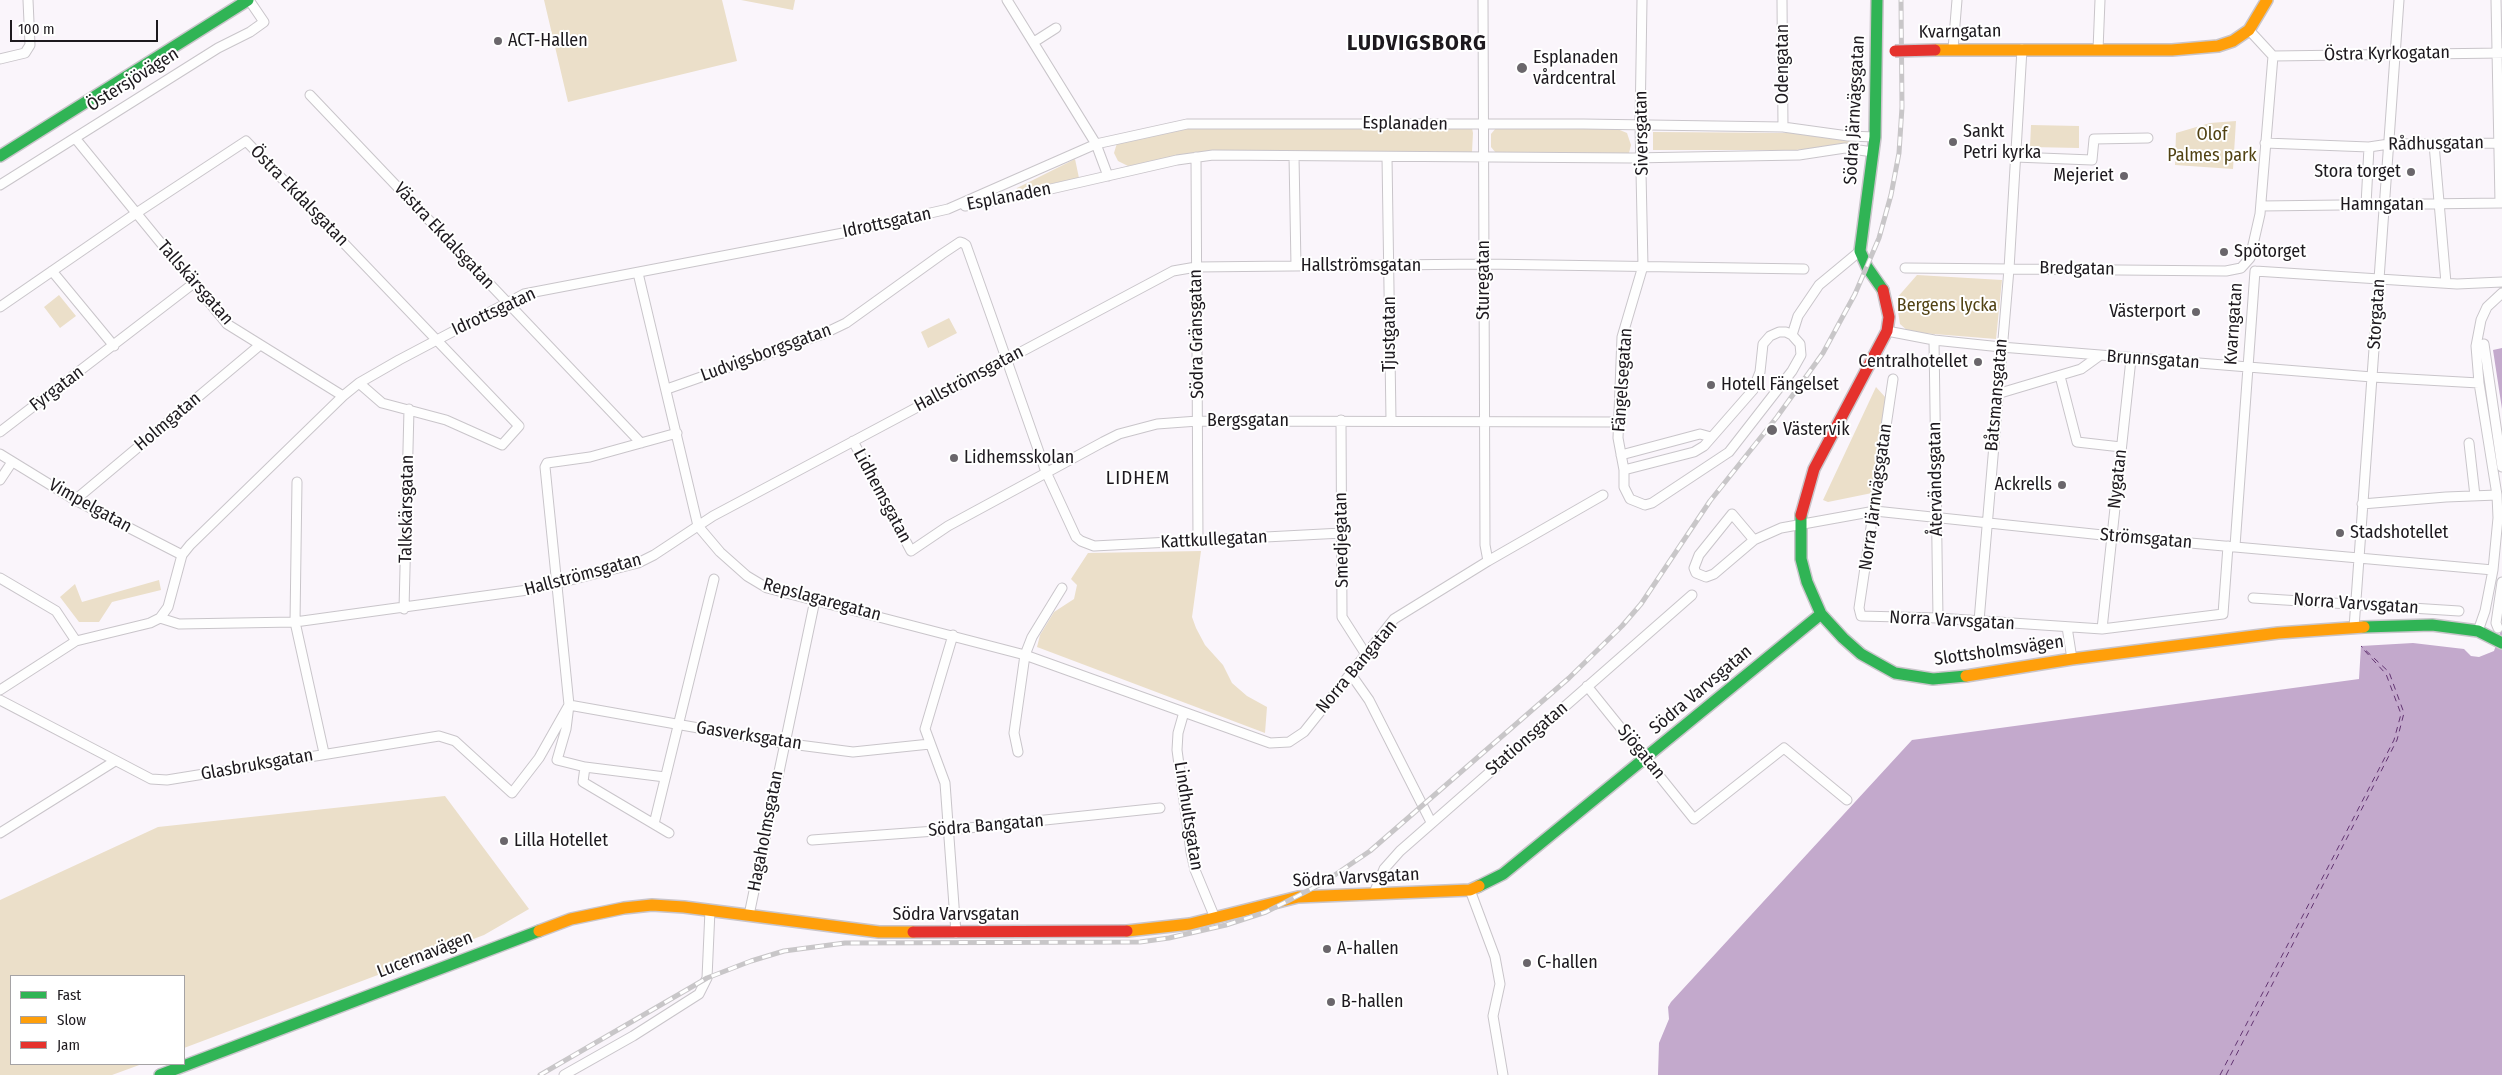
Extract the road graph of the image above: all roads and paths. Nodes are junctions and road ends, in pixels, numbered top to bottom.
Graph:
1 (28, 0) edge
2 (249, 0) edge
3 (1007, 0) edge
4 (1483, 0) edge
5 (1642, 0) edge
6 (1782, 0) edge
7 (1877, 0) edge
8 (1957, 0) edge
9 (2100, 0) edge
10 (2267, 0) edge
11 (2399, 0) edge
12 (2496, 0) edge
13 (1056, 28) dead end
14 (2249, 30) junction
15 (1034, 42) junction
16 (1953, 49) junction
17 (2022, 49) junction
18 (2098, 50) junction
19 (1877, 51) junction
20 (2395, 53) junction
21 (2499, 53) edge
22 (2273, 56) junction
23 (0, 59) edge
24 (310, 94) dead end
25 (1484, 124) junction
26 (1640, 125) junction
27 (1783, 127) junction
28 (1875, 137) junction
29 (75, 138) junction
30 (2148, 138) dead end
31 (2265, 143) junction
32 (2501, 143) edge
33 (1096, 144) junction
34 (2389, 144) junction
35 (2434, 144) junction
36 (2369, 146) junction
37 (1873, 152) junction
38 (0, 156) edge
39 (1294, 156) junction
40 (1196, 157) junction
41 (1387, 157) junction
42 (1484, 157) junction
43 (2016, 157) junction
44 (1642, 158) junction
45 (1108, 176) junction
46 (0, 186) edge
47 (2501, 203) edge
48 (2366, 205) junction
49 (2384, 205) junction
50 (2438, 205) junction
51 (2261, 206) junction
52 (950, 209) junction
53 (135, 214) junction
54 (1860, 251) junction
55 (2246, 263) junction
56 (1484, 264) junction
57 (1296, 266) junction
58 (1389, 266) junction
59 (1643, 266) junction
60 (1196, 267) junction
61 (1905, 268) dead end
62 (1804, 269) dead end
63 (2009, 269) junction
64 (2255, 271) junction
65 (52, 272) junction
66 (638, 273) junction
67 (2379, 278) junction
68 (2502, 282) edge
69 (194, 283) junction
70 (2446, 283) junction
71 (2502, 293) edge
72 (507, 302) junction
73 (0, 307) edge
74 (1887, 331) junction
75 (1792, 335) junction
76 (438, 340) junction
77 (1934, 340) junction
78 (2484, 344) dead end
79 (260, 345) junction
80 (114, 346) junction
81 (2001, 347) junction
82 (2099, 356) junction
83 (1007, 358) junction
84 (2132, 359) junction
85 (2249, 366) junction
86 (2060, 376) junction
87 (2372, 377) junction
88 (1893, 379) dead end
89 (358, 383) junction
90 (2479, 383) junction
91 (667, 389) junction
92 (1997, 394) junction
93 (343, 396) junction
94 (409, 409) junction
95 (1341, 420) junction
96 (1391, 420) junction
97 (1198, 421) junction
98 (1485, 421) junction
99 (1618, 422) junction
100 (0, 432) edge
101 (677, 433) junction
102 (1711, 438) junction
103 (853, 441) junction
104 (641, 443) junction
105 (2469, 443) dead end
106 (2121, 447) junction
107 (0, 454) edge
108 (1621, 455) junction
109 (12, 462) junction
110 (2502, 467) edge
111 (1624, 470) junction
112 (1046, 472) junction
113 (0, 480) edge
114 (297, 482) dead end
115 (1603, 495) dead end
116 (2497, 495) junction
117 (2475, 496) junction
118 (75, 500) junction
119 (2362, 504) junction
120 (1875, 511) junction
121 (1937, 518) junction
122 (1800, 523) junction
123 (1986, 524) junction
124 (698, 526) junction
125 (1342, 533) junction
126 (2112, 536) junction
127 (1754, 540) junction
128 (1198, 541) junction
129 (2232, 546) junction
130 (911, 551) joint
131 (182, 555) junction
132 (2358, 558) junction
133 (1488, 561) junction
134 (2493, 570) junction
135 (0, 578) edge
136 (714, 579) dead end
137 (2502, 582) edge
138 (556, 585) junction
139 (1062, 588) dead end
140 (1692, 595) dead end
141 (2253, 598) dead end
142 (815, 600) junction
143 (2354, 604) junction
144 (404, 608) junction
145 (2459, 611) dead end
146 (1821, 614) junction
147 (2223, 614) joint
148 (1861, 616) joint
149 (160, 618) junction
150 (1938, 618) junction
151 (1978, 621) junction
152 (295, 622) junction
153 (2067, 628) junction
154 (2354, 628) junction
155 (2102, 629) junction
156 (2478, 631) junction
157 (953, 635) junction
158 (2499, 636) edge
159 (76, 641) junction
160 (1365, 653) junction
161 (1025, 655) junction
162 (2072, 659) junction
163 (1350, 673) junction
164 (1587, 686) junction
165 (0, 690) edge
166 (0, 700) edge
167 (569, 705) junction
168 (1184, 712) junction
169 (678, 725) junction
170 (783, 743) junction
171 (930, 744) junction
172 (1018, 752) dead end
173 (324, 753) junction
174 (1646, 758) junction
175 (115, 761) junction
176 (585, 767) junction
177 (665, 777) junction
178 (1847, 800) dead end
179 (1160, 808) dead end
180 (1431, 822) junction
181 (654, 824) junction
182 (949, 830) junction
183 (0, 833) edge
184 (669, 833) dead end
185 (812, 840) dead end
186 (1470, 890) junction
187 (1374, 893) junction
188 (710, 910) junction
189 (749, 915) junction
190 (1214, 918) junction
191 (956, 933) junction
192 (160, 1075) edge
193 (564, 1075) edge
194 (1503, 1075) edge

1 - 23 street
2 - 29 street, Östersjövägen
2 - 38 street, Östersjövägen
3 - 15 street
4 - 25 street, Sturegatan
5 - 26 street, Siversgatan
6 - 27 street, Odengatan
7 - 19 street, Södra Järnvägsgatan
8 - 16 street
9 - 18 street
10 - 14 street, Kvarngatan
11 - 20 street, Storgatan
12 - 21 street
13 - 15 street
14 - 18 street, Kvarngatan
14 - 22 street
15 - 33 street
16 - 17 street, Kvarngatan
16 - 19 street, Kvarngatan, bridge
17 - 18 street, Kvarngatan
17 - 43 street, Båtsmansgatan
19 - 28 street, Södra Järnvägsgatan
20 - 21 street, Östra Kyrkogatan
20 - 22 street, Östra Kyrkogatan
20 - 34 street, Storgatan
21 - 32 street
22 - 31 street, Kvarngatan
24 - 72 street, Västra Ekdalsgatan
25 - 26 street, Esplanaden
25 - 33 street, Esplanaden
25 - 42 street, Sturegatan
26 - 27 street, Esplanaden
26 - 44 street, Siversgatan
27 - 28 street, Esplanaden
28 - 37 street, Södra Järnvägsgatan
29 - 46 street, Östersjövägen
29 - 53 street, Tallskärsgatan
30 - 43 street
31 - 36 street, Rådhusgatan
31 - 51 street, Kvarngatan
32 - 35 street, Rådhusgatan
32 - 47 street
33 - 45 street
33 - 52 street, Esplanaden
34 - 35 street, Rådhusgatan
34 - 36 street, Rådhusgatan
34 - 49 street, Storgatan
35 - 50 street
36 - 48 street, Rådhusgatan
37 - 44 street, Esplanaden
37 - 54 street, Södra Järnvägsgatan
39 - 40 street, Esplanaden
39 - 41 street, Esplanaden
39 - 57 street
40 - 45 street, Esplanaden
40 - 60 street, Södra Gränsgatan
41 - 42 street, Esplanaden
41 - 58 street, Tjustgatan
42 - 44 street, Esplanaden
42 - 56 street, Sturegatan
43 - 63 street, Båtsmansgatan
44 - 59 street, Siversgatan
45 - 52 street, Esplanaden
47 - 50 street, Hamngatan
48 - 49 street, Hamngatan
48 - 51 street, Hamngatan
49 - 50 street, Hamngatan
49 - 67 street, Storgatan
50 - 70 street
51 - 55 street, Kvarngatan
52 - 66 street, Idrottsgatan
53 - 65 street, Östra Ekdalsgatan
53 - 69 street, Tallskärsgatan
53 - 76 street, Östra Ekdalsgatan
54 - 74 street, Slottsholmsvägen
54 - 75 street
55 - 63 street, Bredgatan
55 - 64 street, Kvarngatan
56 - 58 street, Hallströmsgatan
56 - 59 street, Hallströmsgatan
56 - 98 street, Sturegatan
57 - 58 street, Hallströmsgatan
57 - 60 street, Hallströmsgatan
58 - 96 street, Tjustgatan
59 - 62 street, Hallströmsgatan
59 - 99 street, Fängelsegatan
60 - 83 street, Hallströmsgatan
60 - 97 street, Södra Gränsgatan
61 - 63 street, Bredgatan
63 - 81 street, Båtsmansgatan
64 - 67 street
64 - 85 street, Kvarngatan
65 - 73 street, Östra Ekdalsgatan
65 - 80 street
66 - 72 street, Idrottsgatan
66 - 91 street, Repslagaregatan
67 - 70 street
67 - 87 street, Storgatan
68 - 70 street
69 - 79 street, Tallskärsgatan
69 - 80 street, Fyrgatan
71 - 90 street
72 - 76 street, Idrottsgatan
72 - 104 street, Västra Ekdalsgatan
74 - 77 street, Brunnsgatan
74 - 122 street, Slottsholmsvägen
75 - 102 street
75 - 111 street, Fängelsegatan
76 - 89 street, Idrottsgatan
76 - 94 street, Östra Ekdalsgatan
77 - 81 street, Brunnsgatan
77 - 121 street, Återvändsgatan
78 - 110 street
79 - 93 street, Tallskärsgatan
79 - 118 street, Holmgatan
80 - 100 street, Fyrgatan
81 - 82 street, Brunnsgatan
81 - 92 street, Båtsmansgatan
82 - 84 street, Brunnsgatan
82 - 86 street
83 - 91 street, Ludvigsborgsgatan
83 - 103 street, Hallströmsgatan
83 - 112 street
84 - 85 street, Brunnsgatan
84 - 106 street, Nygatan
85 - 87 street, Brunnsgatan
85 - 129 street, Kvarngatan
86 - 92 street
86 - 106 street
87 - 90 street, Brunnsgatan
87 - 119 street, Storgatan
88 - 120 street, Norra Järnvägsgatan
89 - 93 street, Idrottsgatan
89 - 94 street
90 - 116 street
91 - 101 street, Repslagaregatan
92 - 123 street, Båtsmansgatan
93 - 131 street, Idrottsgatan
94 - 144 street, Talkskärsgatan
95 - 96 street, Bergsgatan
95 - 97 street, Bergsgatan
95 - 125 street, Smedjegatan
96 - 98 street, Bergsgatan
97 - 112 street, Bergsgatan
97 - 128 street, Södra Gränsgatan
98 - 99 street, Bergsgatan
98 - 133 street, Sturegatan
99 - 108 street, Fängelsegatan
101 - 104 street
101 - 124 street, Repslagaregatan
102 - 108 street
102 - 111 street
103 - 124 street, Hallströmsgatan
103 - 130 street, Lidhemsgatan
104 - 138 street
105 - 117 street
106 - 126 street, Nygatan
107 - 109 street, Vimpelgatan
108 - 111 street, Fängelsegatan
109 - 113 street
109 - 118 street, Vimpelgatan
112 - 128 street, Kattkullegatan
112 - 130 street, Bergsgatan
114 - 152 street
115 - 133 street, Norra Bangatan
116 - 117 street
116 - 134 street
117 - 119 street
118 - 131 street, Vimpelgatan
119 - 132 street, Storgatan
120 - 121 street, Strömsgatan
120 - 122 street, Strömsgatan
120 - 148 street, Norra Järnvägsgatan
121 - 123 street, Strömsgatan
121 - 150 street, Återvändsgatan
122 - 127 street
122 - 146 street, Slottsholmsvägen
123 - 126 street, Strömsgatan
123 - 151 street, Båtsmansgatan
124 - 138 street, Hallströmsgatan
124 - 142 street, Repslagaregatan
125 - 128 street, Kattkullegatan
125 - 160 street, Smedjegatan
126 - 129 street, Strömsgatan
126 - 155 street, Nygatan
127 - 127 street
129 - 132 street, Strömsgatan
129 - 147 street, Kvarngatan
131 - 149 street
132 - 134 street, Strömsgatan
132 - 143 street, Storgatan
133 - 160 street, Norra Bangatan
134 - 156 street
135 - 159 street
136 - 169 street
137 - 158 street
138 - 144 street, Hallströmsgatan
138 - 167 street
139 - 161 street
140 - 164 street, Stationsgatan
141 - 143 street, Norra Varvsgatan
142 - 157 street, Repslagaregatan
142 - 170 street, Hagaholmsgatan
143 - 145 street, Norra Varvsgatan
143 - 154 street, Storgatan
144 - 152 street, Hallströmsgatan
146 - 162 street, Slottsholmsvägen
146 - 174 street, Södra Varvsgatan
147 - 155 street, Norra Varvsgatan
148 - 150 street, Norra Varvsgatan
149 - 152 street, Hallströmsgatan
149 - 159 street
150 - 151 street, Norra Varvsgatan
151 - 153 street, Norra Varvsgatan
152 - 173 street
153 - 155 street, Norra Varvsgatan
153 - 162 street
154 - 156 street, Slottsholmsvägen
154 - 162 street, Slottsholmsvägen
156 - 158 street, Slottsholmsvägen
157 - 161 street, Repslagaregatan
157 - 171 street
159 - 165 street
160 - 163 street, Norra Bangatan
161 - 168 street, Repslagaregatan
161 - 172 street
163 - 168 street, Norra Bangatan
163 - 180 street
164 - 174 street, Sjögatan
164 - 180 street, Stationsgatan
166 - 175 street, Glasbruksgatan
167 - 169 street, Gasverksgatan
167 - 173 street, Glasbruksgatan
167 - 176 street
168 - 190 street, Lindhultsgatan
169 - 170 street, Gasverksgatan
169 - 177 street
170 - 171 street, Gasverksgatan
170 - 189 street, Hagaholmsgatan
171 - 182 street
173 - 175 street, Glasbruksgatan
174 - 178 street, Sjögatan
174 - 186 street, Södra Varvsgatan
175 - 183 street
176 - 177 street
176 - 181 street
177 - 181 street
179 - 182 street, Södra Bangatan
180 - 187 street, Stationsgatan
181 - 184 street
182 - 185 street, Södra Bangatan
182 - 191 street
186 - 187 street, Södra Varvsgatan
186 - 194 street
187 - 190 street, Södra Varvsgatan
188 - 189 street, Södra Varvsgatan
188 - 192 street, Lucernavägen
188 - 193 street
189 - 191 street, Södra Varvsgatan
190 - 191 street, Södra Varvsgatan

